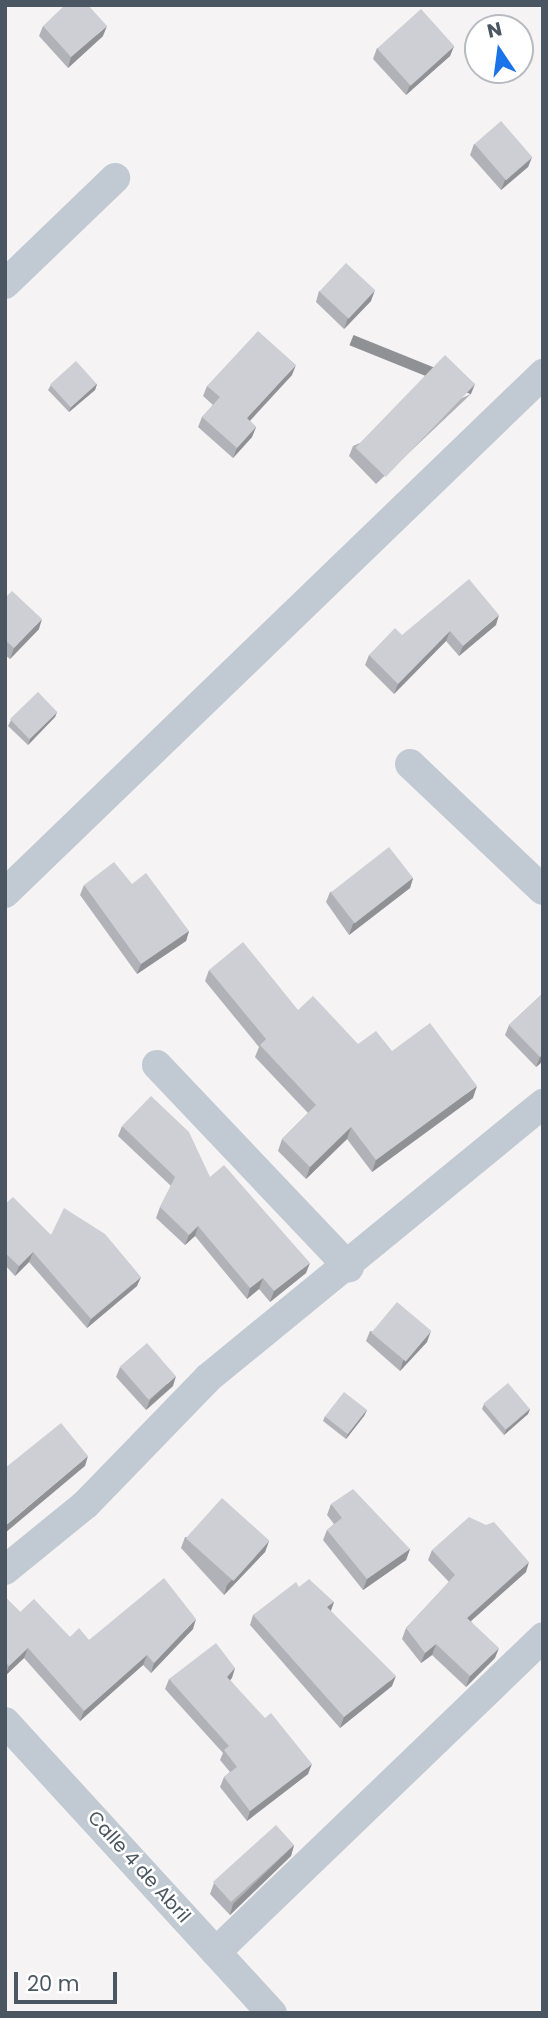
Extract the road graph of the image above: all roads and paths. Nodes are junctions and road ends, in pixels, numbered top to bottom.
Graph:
1 (115, 178) dead end
2 (5, 284) edge
3 (543, 374) edge
4 (410, 764) dead end
5 (543, 890) edge
6 (5, 893) edge
7 (157, 1065) dead end
8 (543, 1104) edge
9 (349, 1267) junction
10 (5, 1570) edge
11 (543, 1637) edge
12 (5, 1722) edge
13 (216, 1952) junction
14 (272, 2013) edge

1 - 2 street
3 - 6 street
4 - 5 street
7 - 9 street
8 - 9 street
9 - 10 street
11 - 13 street
12 - 13 street, Calle 4 de Abril
13 - 14 street, Calle 4 de Abril

